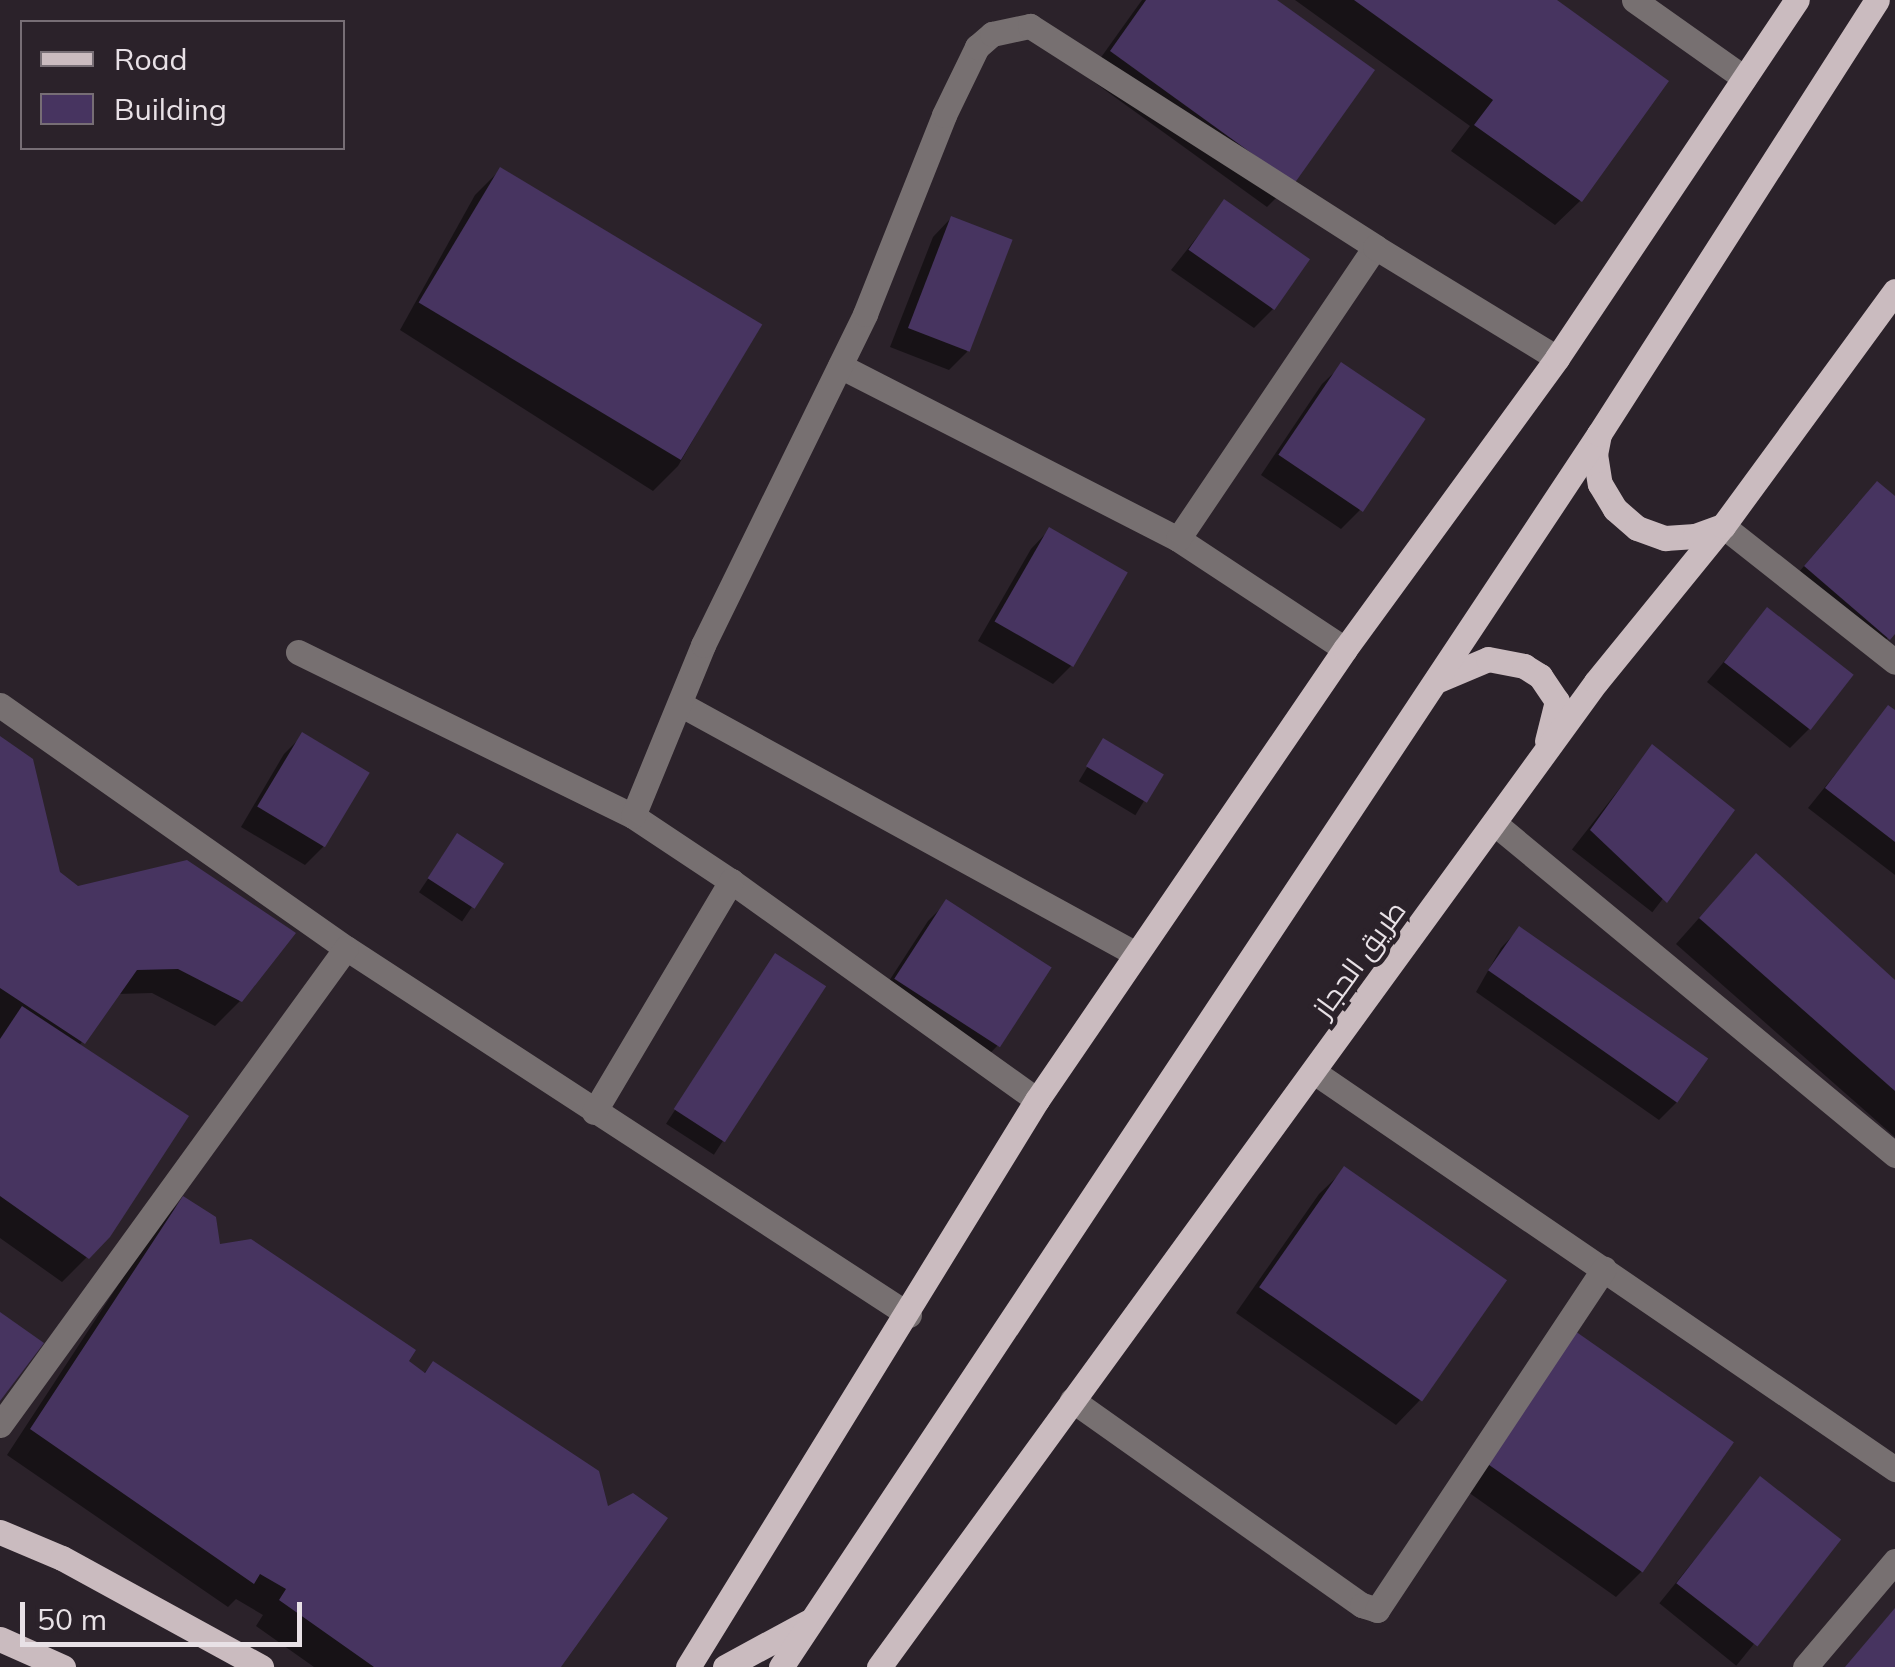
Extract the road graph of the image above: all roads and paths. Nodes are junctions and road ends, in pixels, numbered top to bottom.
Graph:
1 (1634, 0) edge
2 (1796, 0) edge
3 (1877, 0) edge
4 (1744, 78) junction
5 (1375, 247) junction
6 (1895, 290) edge
7 (1557, 358) junction
8 (840, 366) junction
9 (1599, 434) junction
10 (1723, 526) junction
11 (1178, 539) junction
12 (1345, 649) junction
13 (298, 652) dead end
14 (1895, 662) edge
15 (1434, 682) junction
16 (680, 704) junction
17 (0, 705) edge
18 (1543, 756) junction
19 (633, 816) junction
20 (1494, 823) junction
21 (731, 880) junction
22 (346, 948) junction
23 (1136, 954) junction
24 (1314, 1072) junction
25 (1038, 1100) junction
26 (594, 1112) junction
27 (1895, 1155) edge
28 (1604, 1268) junction
29 (909, 1315) junction
30 (1072, 1400) junction
31 (0, 1425) edge
32 (1895, 1470) edge
33 (0, 1532) edge
34 (1895, 1561) edge
35 (812, 1619) junction
36 (0, 1639) edge
37 (62, 1667) edge
38 (261, 1667) edge
39 (688, 1667) edge
40 (726, 1667) edge
41 (781, 1667) edge
42 (879, 1667) edge
43 (1805, 1667) edge

1 - 4 street
2 - 4 main road
3 - 9 main road
4 - 7 main road
5 - 7 street
5 - 8 street
5 - 11 street
6 - 10 main road, طريق الحجاز
7 - 12 main road
8 - 11 street
8 - 16 street
9 - 10 main road
9 - 15 main road
10 - 14 street
10 - 18 main road, طريق الحجاز
11 - 12 street
12 - 23 main road
13 - 19 street
15 - 18 main road
15 - 35 main road
16 - 19 street
16 - 23 street
17 - 22 street
18 - 20 main road, طريق الحجاز
19 - 21 street
20 - 24 main road, طريق الحجاز
20 - 27 street
21 - 25 street
21 - 26 street
22 - 26 street
22 - 31 street
23 - 25 main road
24 - 28 street
24 - 30 main road, طريق الحجاز
25 - 29 main road
26 - 29 street
28 - 30 street
28 - 32 street
29 - 39 main road
30 - 42 main road, طريق الحجاز
33 - 38 main road
34 - 43 street
35 - 40 main road
35 - 41 main road
36 - 37 main road

